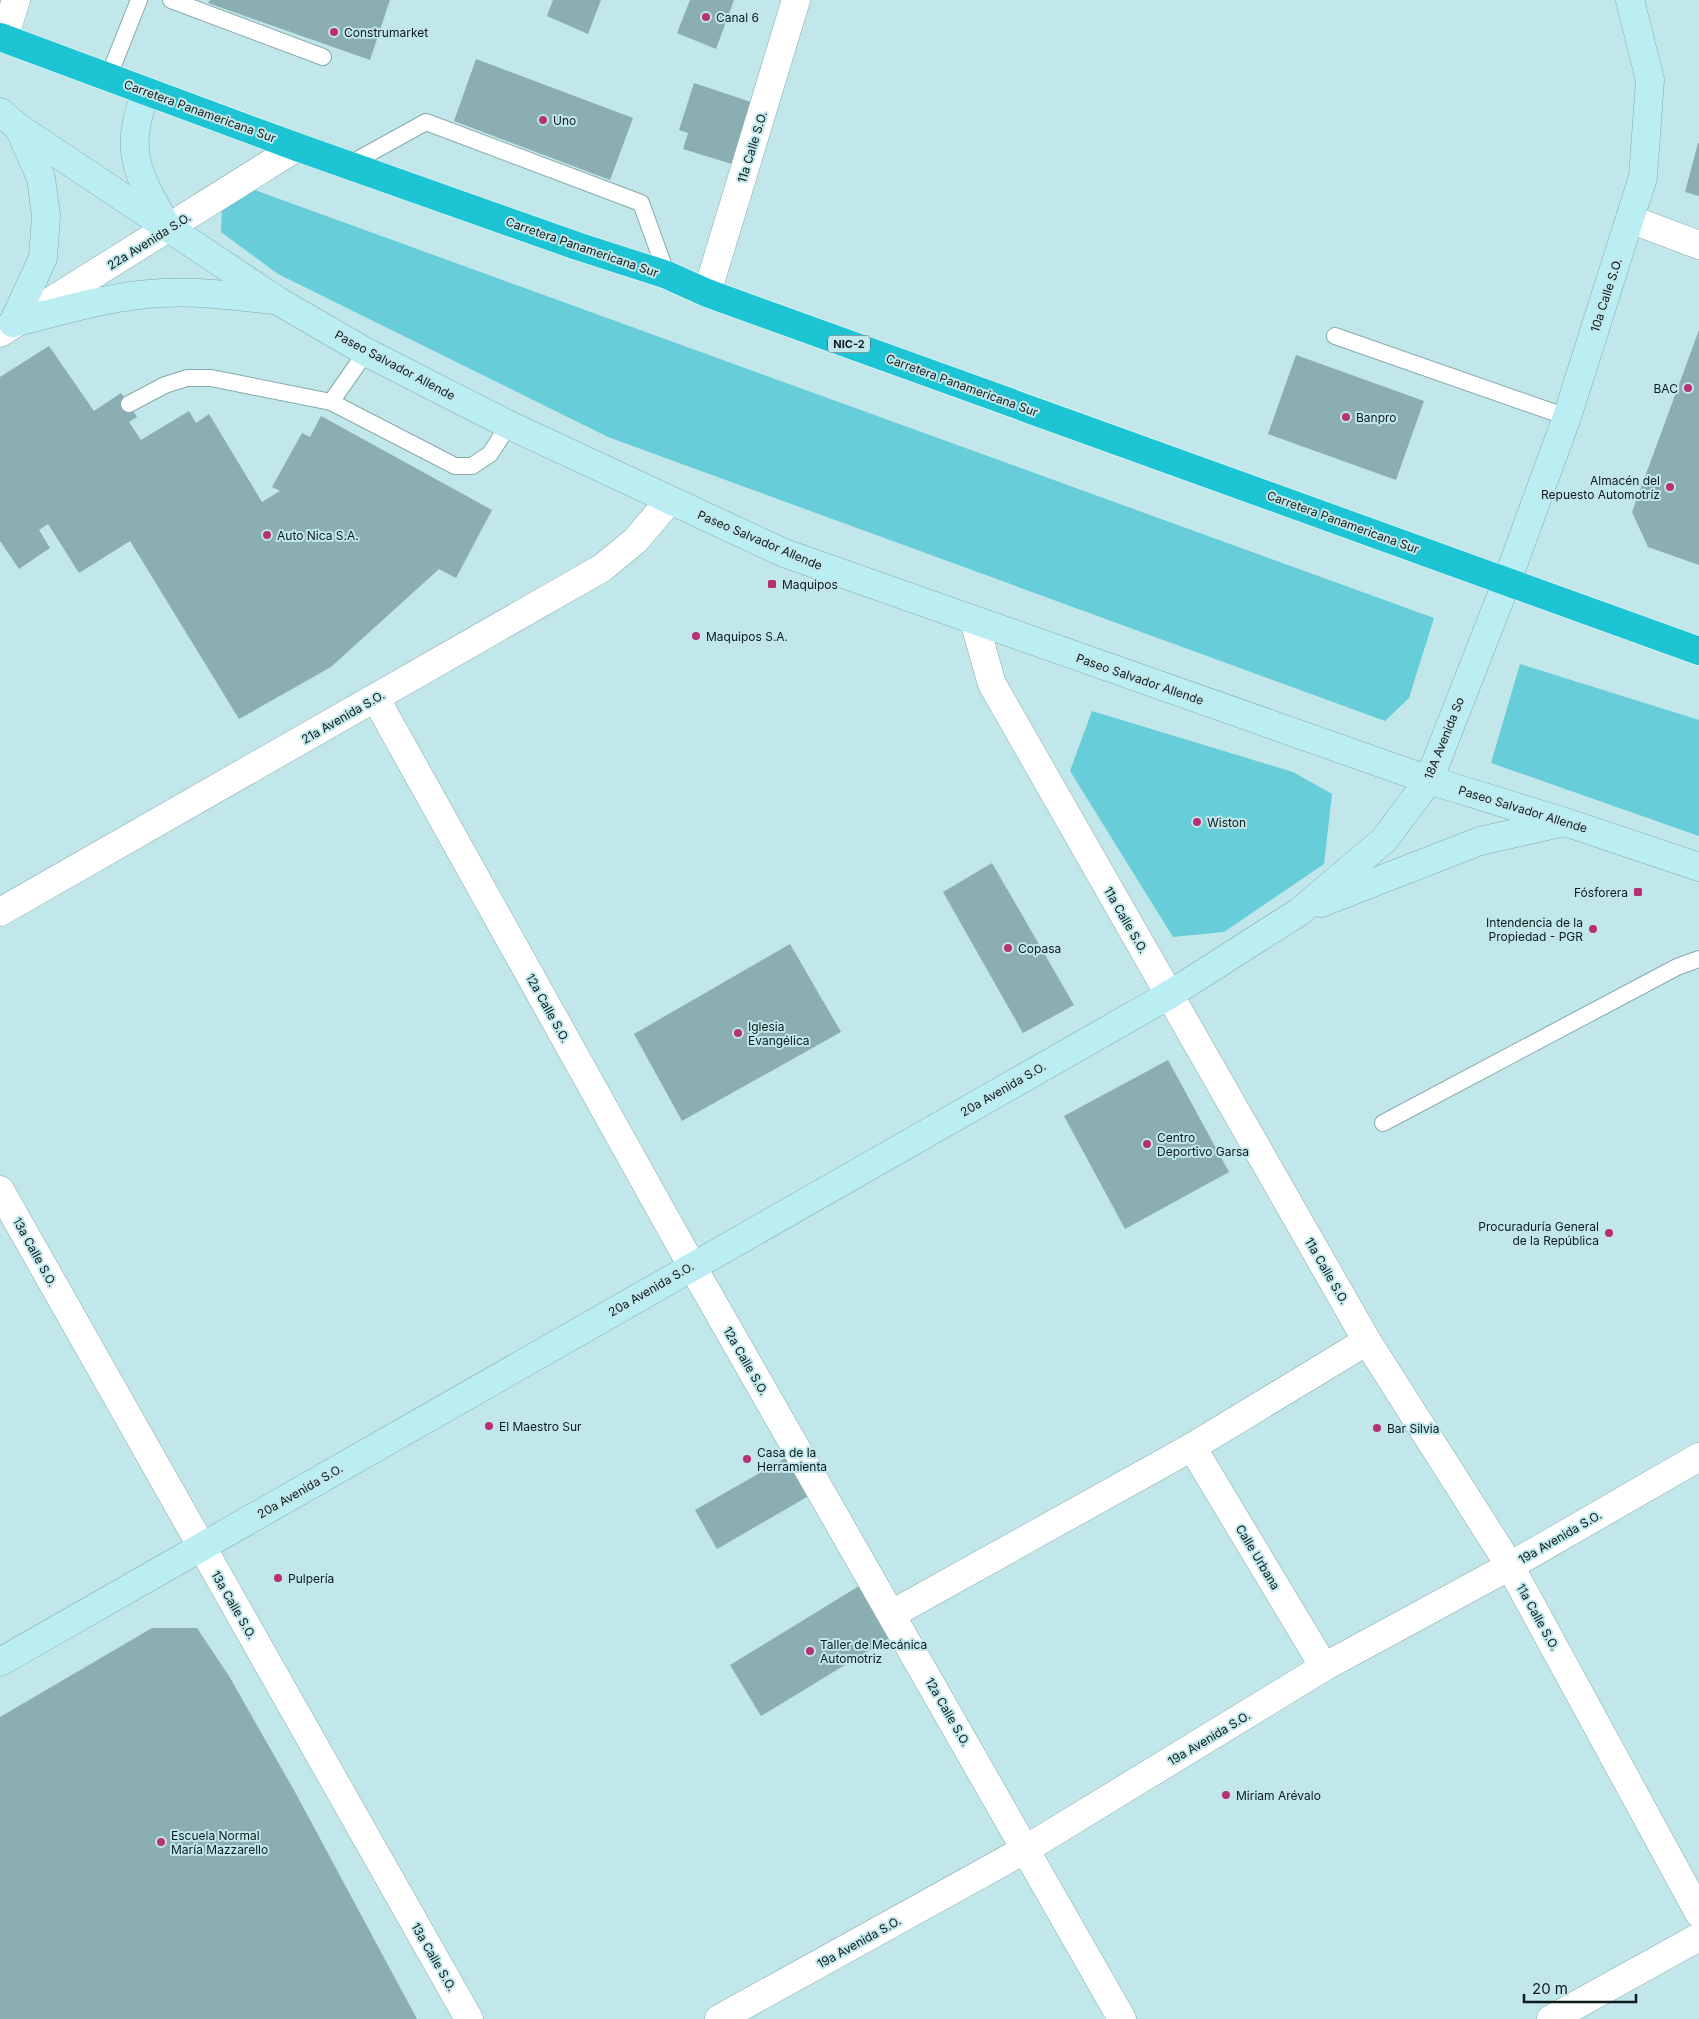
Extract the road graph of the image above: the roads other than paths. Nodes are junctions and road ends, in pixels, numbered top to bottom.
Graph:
1 (16, 0) edge
2 (139, 0) edge
3 (171, 0) edge
4 (796, 0) edge
5 (1630, 0) edge
6 (2, 38) edge
7 (323, 57) dead end
8 (108, 78) junction
9 (146, 92) junction
10 (10, 120) edge
11 (296, 147) junction
12 (348, 165) junction
13 (1630, 220) junction
14 (168, 229) junction
15 (1699, 245) edge
16 (667, 275) junction
17 (707, 293) junction
18 (278, 301) junction
19 (7, 328) edge
20 (1335, 336) dead end
21 (366, 352) junction
22 (331, 402) junction
23 (129, 404) dead end
24 (1567, 417) junction
25 (509, 425) junction
26 (669, 501) junction
27 (1508, 581) junction
28 (974, 621) junction
29 (1699, 651) edge
30 (376, 699) junction
31 (1429, 780) junction
32 (1566, 822) junction
33 (1699, 867) edge
34 (0, 912) edge
35 (1300, 912) junction
36 (1699, 959) edge
37 (1169, 995) junction
38 (1383, 1123) dead end
39 (0, 1190) edge
40 (692, 1266) junction
41 (1367, 1341) junction
42 (1192, 1447) junction
43 (1699, 1457) edge
44 (202, 1548) junction
45 (1510, 1566) junction
46 (892, 1614) junction
47 (0, 1662) edge
48 (1324, 1667) junction
49 (1026, 1849) junction
50 (1699, 1913) edge
51 (1699, 1937) edge
52 (469, 2019) edge
53 (719, 2019) edge
54 (1122, 2019) edge
55 (1551, 2019) edge

1 - 6 street
2 - 8 lane
3 - 7 lane
4 - 17 street, 11a Calle S.O.
5 - 13 street, 10a Calle S.O.
6 - 8 highway, Carretera Panamericana Sur / NIC-2
8 - 9 highway, Carretera Panamericana Sur / NIC-2
9 - 11 highway, Carretera Panamericana Sur / NIC-2
9 - 14 street
10 - 14 street, Paseo Salvador Allende
10 - 19 street
11 - 12 highway, Carretera Panamericana Sur / NIC-2
11 - 14 street, 22a Avenida S.O.
12 - 16 highway, Carretera Panamericana Sur / NIC-2
12 - 16 lane
13 - 15 street
13 - 24 street, 10a Calle S.O.
14 - 18 street, Paseo Salvador Allende
14 - 19 street, 22a Avenida S.O.
16 - 17 highway, Carretera Panamericana Sur / NIC-2
17 - 27 highway, Carretera Panamericana Sur / NIC-2
18 - 19 street
18 - 21 street, Paseo Salvador Allende
20 - 24 lane
21 - 22 lane
21 - 25 street, Paseo Salvador Allende
22 - 23 lane
22 - 25 lane
24 - 27 street, 10a Calle S.O.
25 - 26 street, Paseo Salvador Allende
26 - 28 street, Paseo Salvador Allende
26 - 30 street, 21a Avenida S.O.
27 - 29 highway, Carretera Panamericana Sur / NIC-2
27 - 31 street, 18A Avenida So
28 - 31 street, Paseo Salvador Allende
28 - 37 street, 11a Calle S.O.
30 - 34 street, 21a Avenida S.O.
30 - 40 street, 12a Calle S.O.
31 - 32 street, Paseo Salvador Allende
31 - 35 street, 18A Avenida So
32 - 33 street, Paseo Salvador Allende
32 - 35 street
35 - 37 street, 20a Avenida S.O.
36 - 38 lane
37 - 40 street, 20a Avenida S.O.
37 - 41 street, 11a Calle S.O.
39 - 44 street, 13a Calle S.O.
40 - 44 street, 20a Avenida S.O.
40 - 46 street, 12a Calle S.O.
41 - 42 street
41 - 45 street, 11a Calle S.O.
42 - 46 street
42 - 48 street, Calle Urbana
43 - 45 street, 19a Avenida S.O.
44 - 47 street, 20a Avenida S.O.
44 - 52 street, 13a Calle S.O.
45 - 48 street, 19a Avenida S.O.
45 - 50 street, 11a Calle S.O.
46 - 49 street, 12a Calle S.O.
48 - 49 street, 19a Avenida S.O.
49 - 53 street, 19a Avenida S.O.
49 - 54 street, 12a Calle S.O.
51 - 55 street

